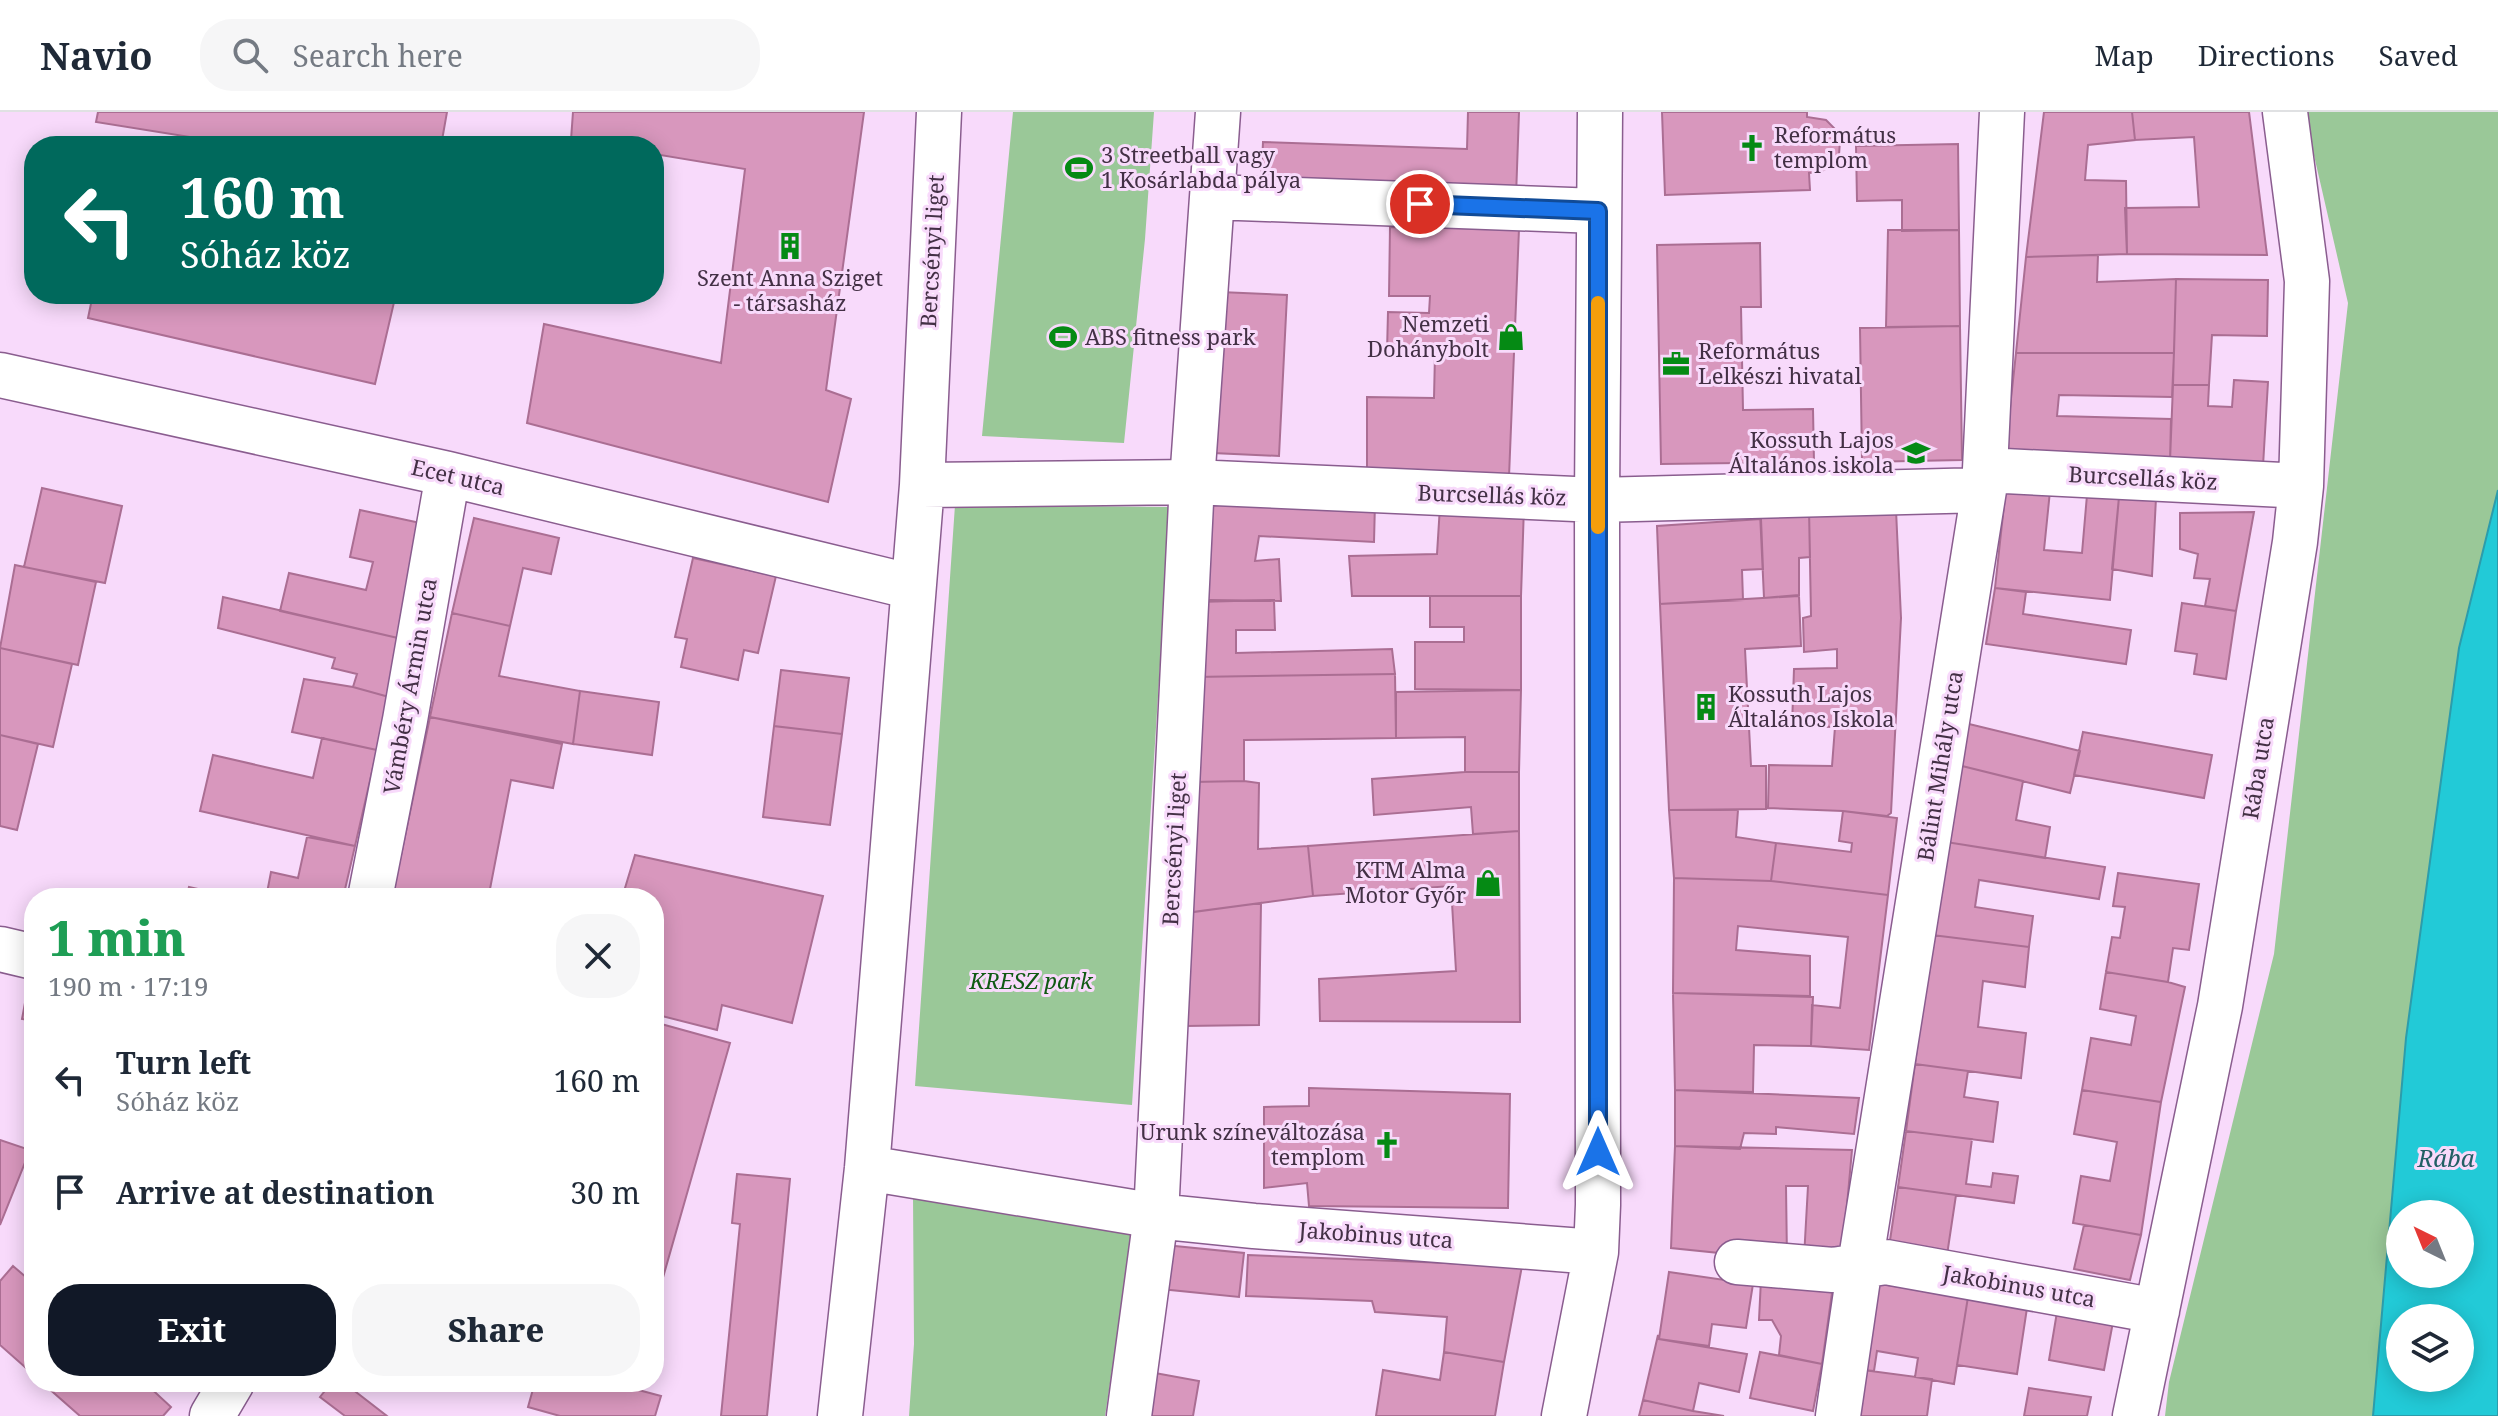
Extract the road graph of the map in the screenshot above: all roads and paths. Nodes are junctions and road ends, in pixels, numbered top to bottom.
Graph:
1 (939, 112) edge
2 (1218, 112) edge
3 (1600, 112) edge
4 (2002, 112) edge
5 (2285, 112) edge
6 (1212, 197) junction
7 (1598, 211) junction
8 (0, 375) edge
9 (448, 474) junction
10 (1984, 480) junction
11 (1192, 482) junction
12 (922, 485) junction
13 (2301, 486) junction
14 (1597, 500) junction
15 (913, 587) junction
16 (372, 888) edge
17 (0, 949) edge
18 (24, 955) edge
19 (867, 1168) junction
20 (1156, 1216) junction
21 (1596, 1252) junction
22 (1737, 1262) dead end
23 (1860, 1265) junction
24 (2157, 1311) junction
25 (226, 1392) edge
26 (212, 1416) edge
27 (840, 1416) edge
28 (1129, 1416) edge
29 (1564, 1416) edge
30 (1838, 1416) edge
31 (2135, 1416) edge

1 - 12 street, Bercsényi liget
2 - 6 street, Bercsényi liget
3 - 7 street
4 - 10 street, Bálint Mihály utca
5 - 13 street, Rába utca
6 - 7 street
6 - 11 street, Bercsényi liget
7 - 14 street
8 - 9 street, Ecet utca
9 - 15 street, Ecet utca
9 - 16 street, Vámbéry Ármin utca
10 - 13 street, Burcsellás köz
10 - 14 street, Burcsellás köz
10 - 23 street, Bálint Mihály utca
11 - 12 street
11 - 14 street, Burcsellás köz
11 - 20 street, Bercsényi liget
12 - 15 street, Bercsényi liget
13 - 24 street, Rába utca
14 - 21 street
15 - 19 street, Bercsényi liget
17 - 18 street
19 - 20 street
19 - 27 street, Bercsényi liget
20 - 21 street, Jakobinus utca
20 - 28 street, Bercsényi liget
21 - 29 street
22 - 23 street, Jakobinus utca
23 - 24 street, Jakobinus utca
23 - 30 street, Bálint Mihály utca
24 - 31 street, Rába utca
25 - 26 street

